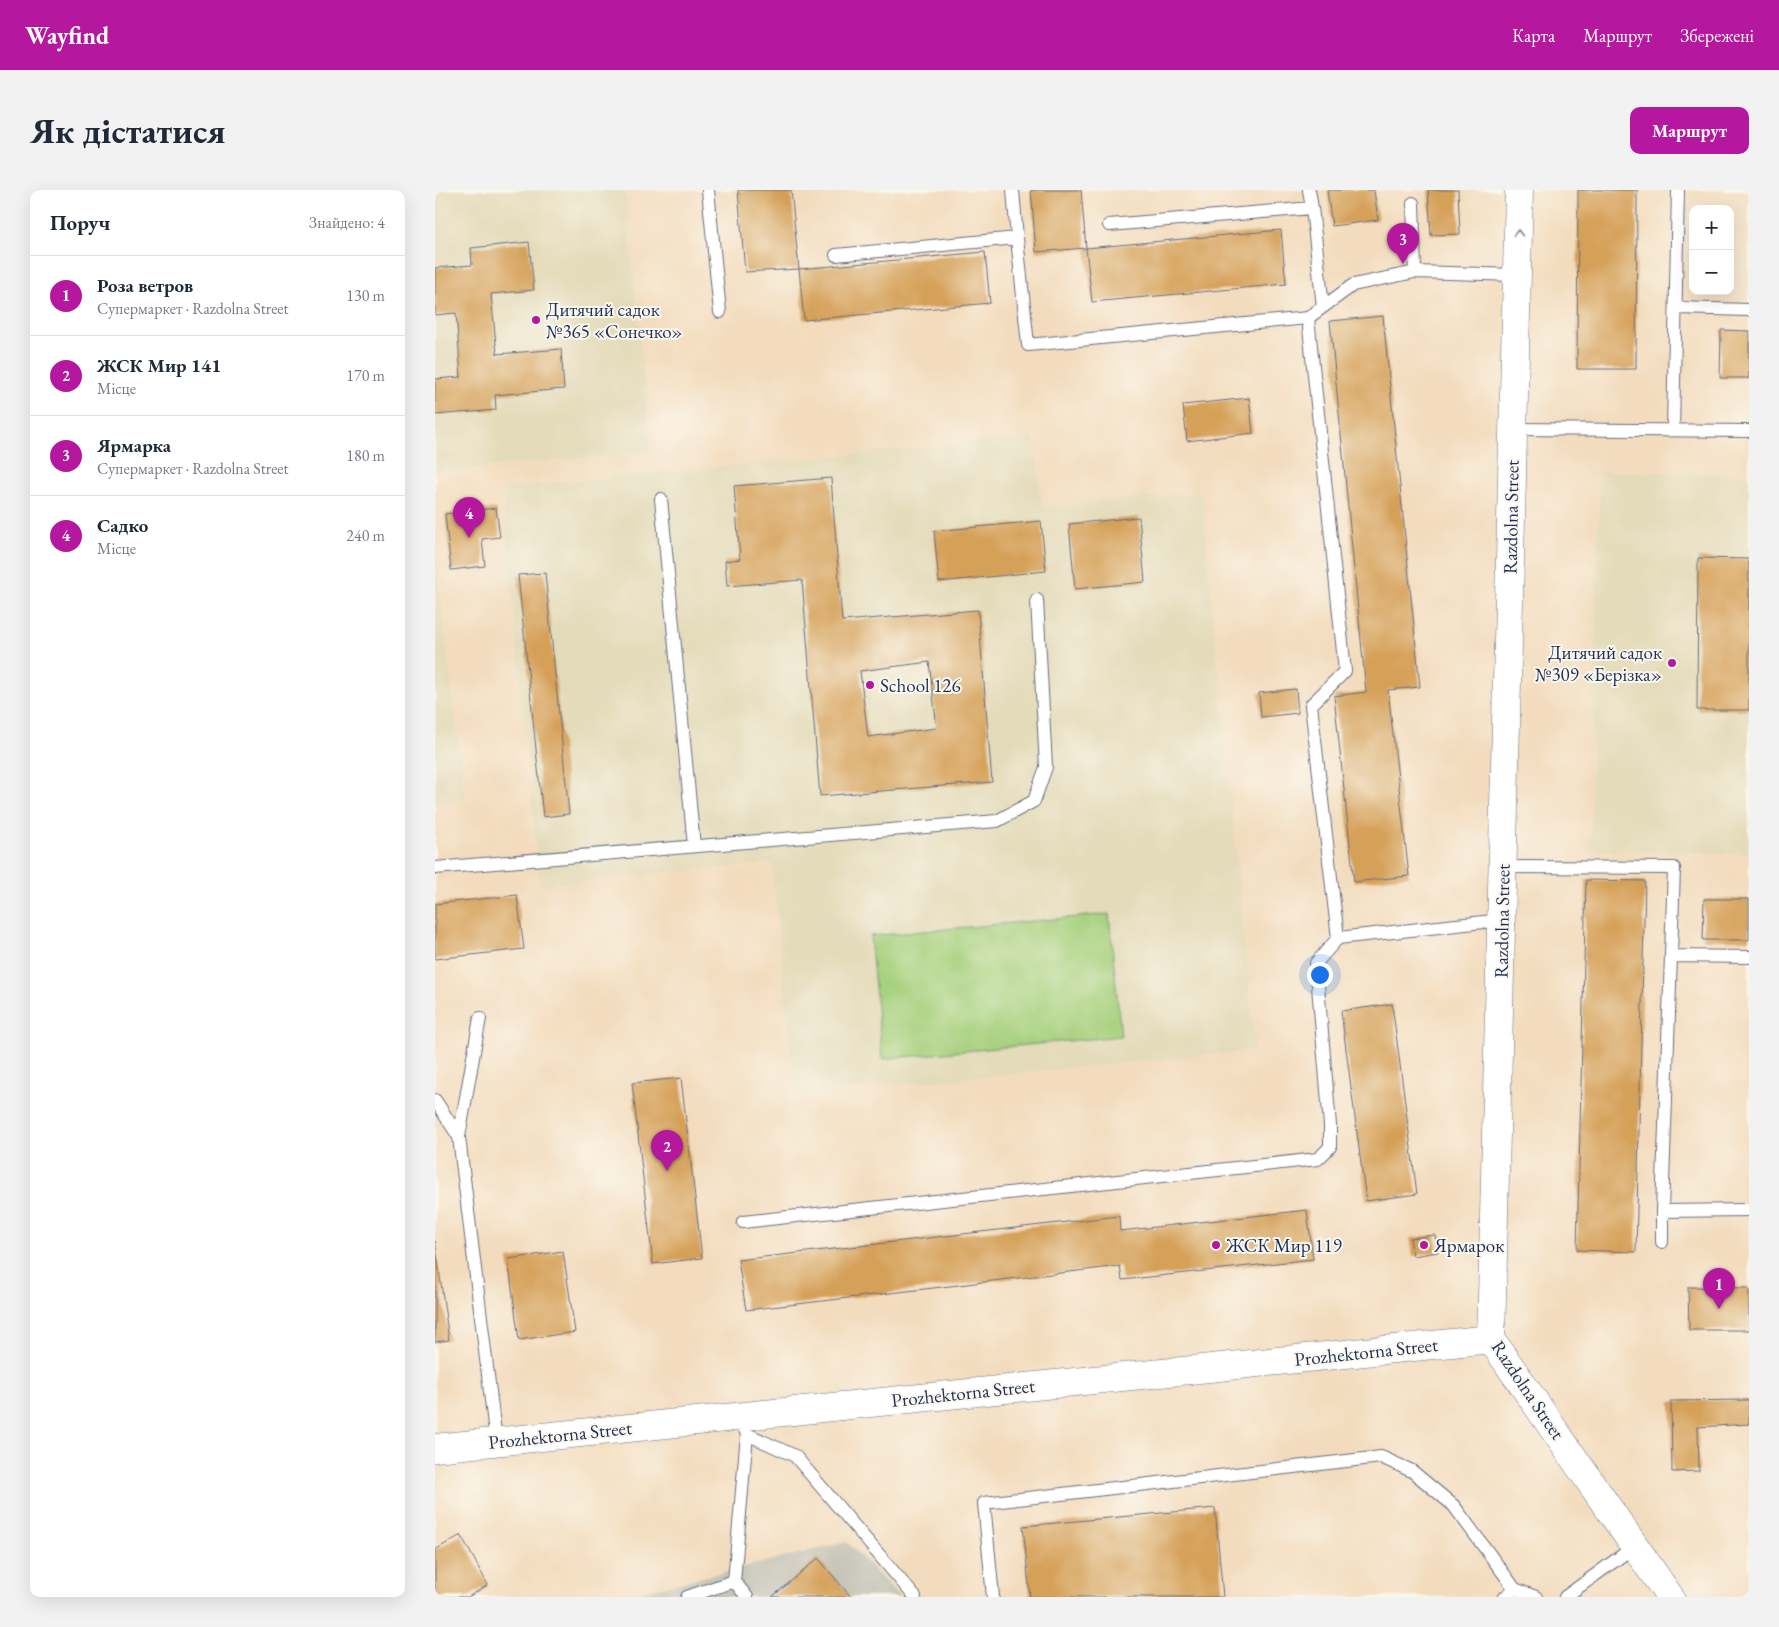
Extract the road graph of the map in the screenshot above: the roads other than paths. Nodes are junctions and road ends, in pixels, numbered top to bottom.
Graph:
1 (708, 190) edge
2 (1013, 190) edge
3 (1309, 190) edge
4 (1519, 190) edge
5 (1679, 190) edge
6 (1413, 202) dead end
7 (1312, 208) junction
8 (1109, 225) dead end
9 (1017, 238) junction
10 (835, 255) dead end
11 (1415, 272) junction
12 (1517, 275) junction
13 (1323, 307) junction
14 (1676, 308) junction
15 (1749, 310) edge
16 (720, 312) dead end
17 (1308, 318) junction
18 (1513, 429) junction
19 (1673, 430) junction
20 (1749, 430) edge
21 (661, 499) dead end
22 (1037, 600) dead end
23 (693, 846) junction
24 (1503, 867) junction
25 (435, 868) edge
26 (1501, 920) junction
27 (1337, 938) junction
28 (1671, 956) junction
29 (1749, 957) edge
30 (480, 1018) dead end
31 (435, 1100) edge
32 (459, 1137) junction
33 (1749, 1210) edge
34 (1661, 1211) junction
35 (743, 1222) dead end
36 (1662, 1242) dead end
37 (1491, 1340) junction
38 (743, 1425) junction
39 (496, 1441) junction
40 (435, 1448) edge
41 (1635, 1546) junction
42 (734, 1581) junction
43 (1510, 1593) edge
44 (687, 1597) edge
45 (747, 1597) edge
46 (915, 1597) edge
47 (993, 1597) edge
48 (1536, 1597) edge
49 (1565, 1597) edge
50 (1670, 1597) edge

1 - 16 lane
2 - 9 lane
3 - 7 lane
12 -> 4 street, Razdolna Street
5 - 14 lane
6 - 11 lane
7 - 8 lane
7 - 13 lane
9 - 10 lane
9 - 17 lane
11 - 12 lane
11 - 13 lane
12 - 18 street, Razdolna Street
13 - 17 lane
14 - 15 lane
14 - 19 lane
17 - 27 lane
18 - 19 lane
18 - 24 street, Razdolna Street
19 - 20 lane
21 - 23 lane
22 - 23 lane
23 - 25 lane
24 - 26 street, Razdolna Street
24 - 28 lane
26 - 27 lane
26 - 37 street, Razdolna Street
27 - 35 lane
28 - 29 lane
28 - 34 lane
30 - 32 lane
31 - 32 lane
32 - 39 lane
33 - 34 lane
34 - 36 lane
37 - 38 street, Prozhektorna Street
37 - 41 street, Razdolna Street
38 - 39 street, Prozhektorna Street
38 - 42 lane
38 - 46 lane
39 - 40 street, Prozhektorna Street
41 - 49 lane
41 - 50 street, Razdolna Street
42 - 44 lane
42 - 45 lane
43 - 47 lane
43 - 48 lane

